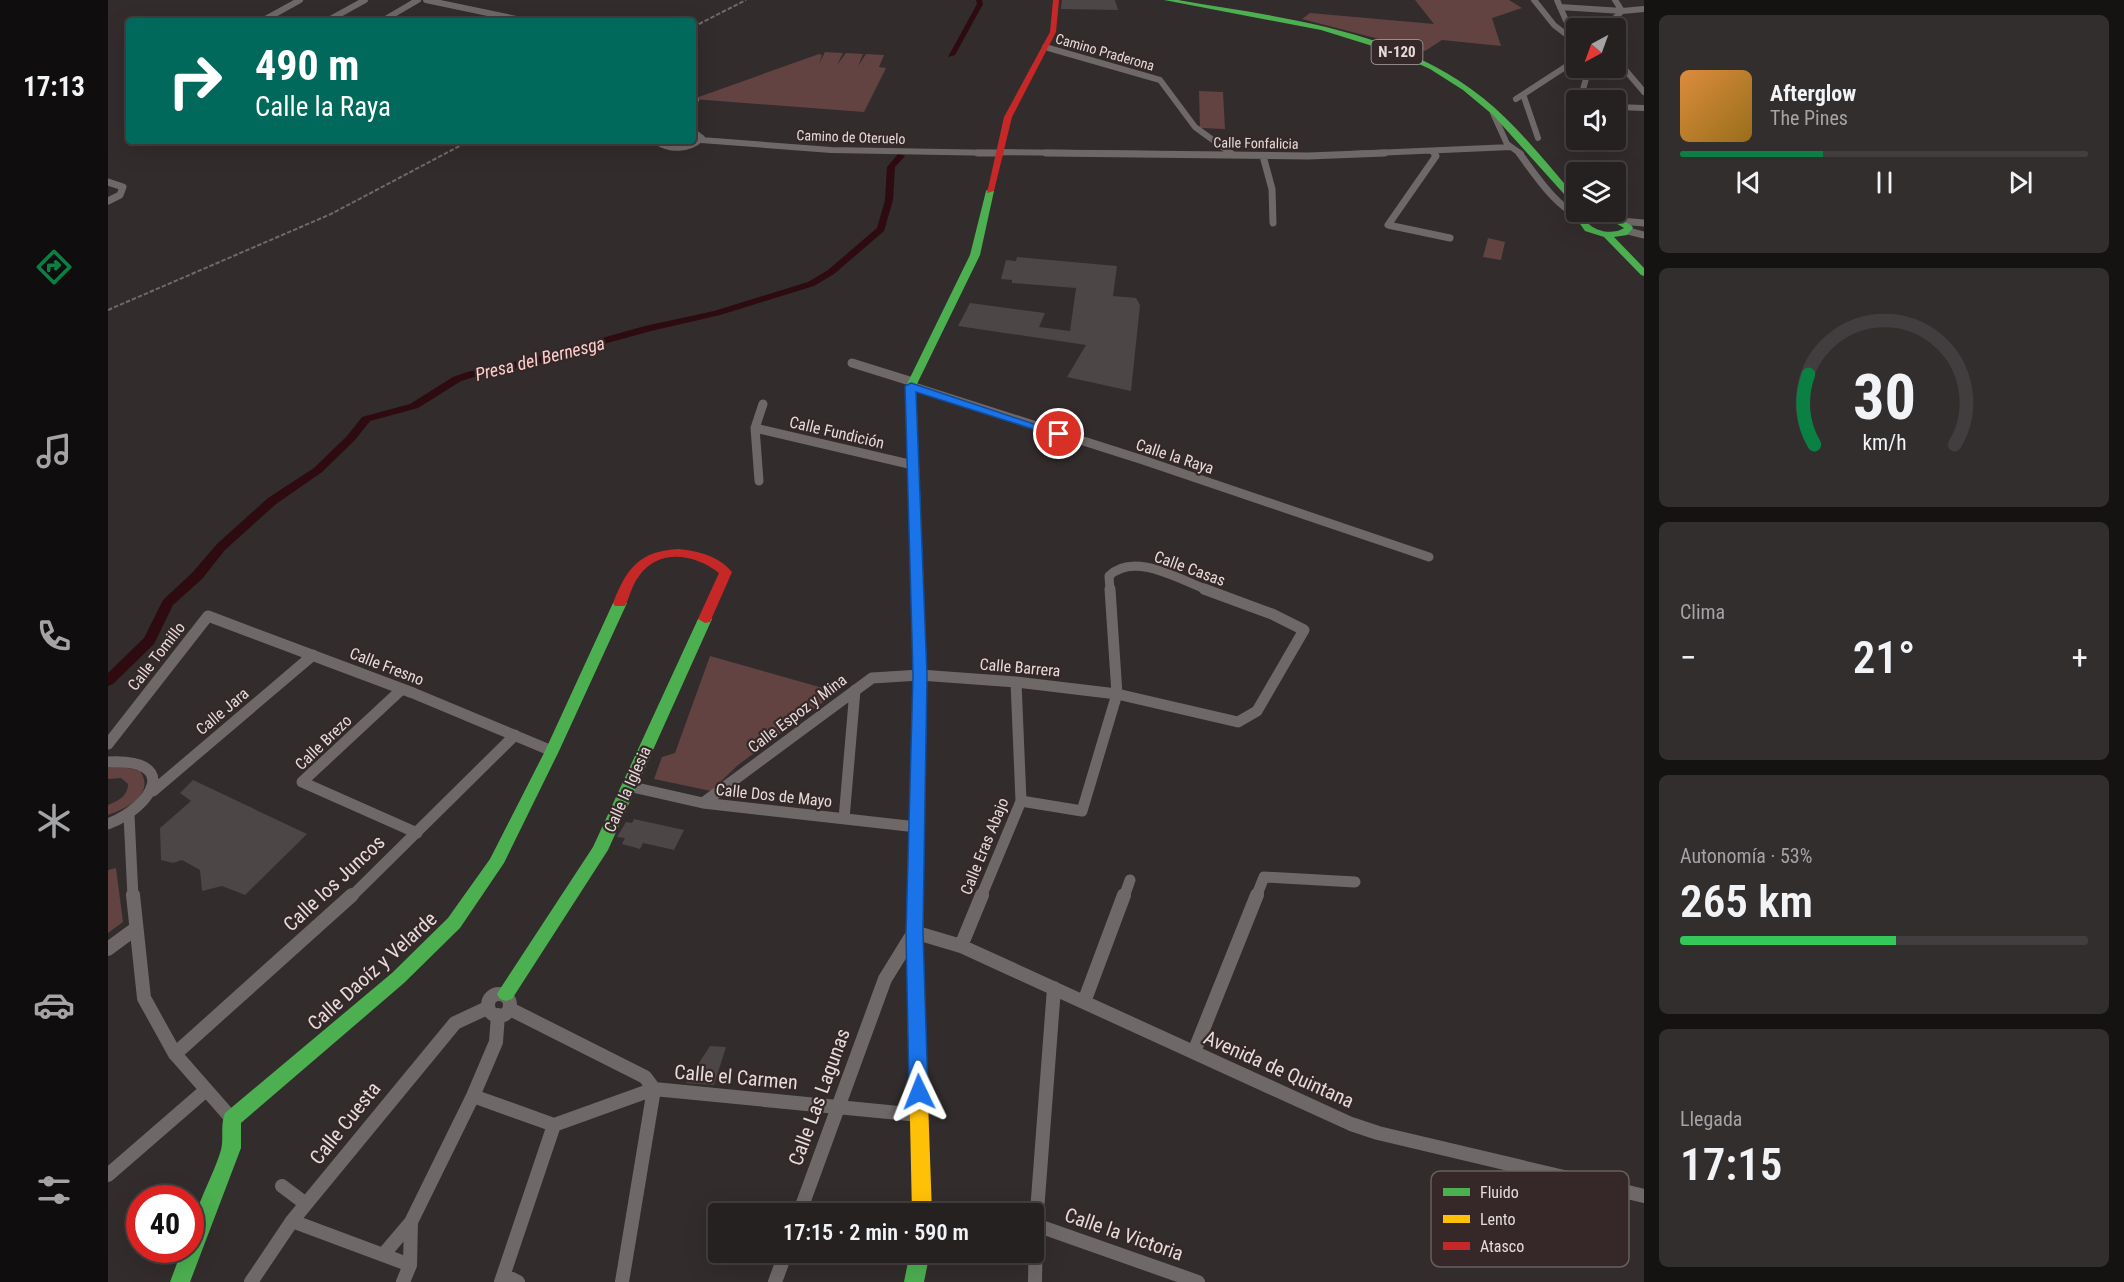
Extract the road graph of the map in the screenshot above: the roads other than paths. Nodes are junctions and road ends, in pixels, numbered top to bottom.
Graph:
1 (300, 0) edge
2 (365, 0) edge
3 (418, 0) edge
4 (426, 0) edge
5 (1056, 0) edge
6 (1159, 0) edge
7 (1167, 0) edge
8 (1181, 0) edge
9 (1534, 0) edge
10 (1557, 0) edge
11 (1608, 0) edge
12 (1617, 0) edge
13 (1560, 8) junction
14 (1644, 9) edge
15 (1622, 11) junction
16 (1226, 12) junction
17 (267, 18) edge
18 (332, 18) edge
19 (387, 18) edge
20 (512, 18) edge
21 (1566, 18) edge
22 (1615, 18) edge
23 (1566, 34) edge
24 (1044, 47) junction
25 (1566, 67) edge
26 (1626, 71) edge
27 (1644, 92) edge
28 (1524, 97) junction
29 (1516, 99) dead end
30 (1626, 107) edge
31 (1644, 108) edge
32 (1493, 113) junction
33 (696, 132) edge
34 (1538, 138) dead end
35 (702, 139) junction
36 (696, 141) edge
37 (659, 144) edge
38 (689, 144) edge
39 (1511, 147) junction
40 (1433, 151) junction
41 (1000, 152) junction
42 (1233, 155) junction
43 (1263, 156) junction
44 (1566, 179) edge
45 (108, 182) edge
46 (1566, 191) edge
47 (108, 201) edge
48 (1566, 208) edge
49 (1582, 222) edge
50 (1606, 222) edge
51 (1273, 223) dead end
52 (1644, 224) edge
53 (1621, 230) junction
54 (1644, 236) edge
55 (1449, 238) dead end
56 (1640, 255) edge
57 (1644, 273) edge
58 (852, 363) dead end
59 (912, 384) junction
60 (763, 404) dead end
61 (755, 428) junction
62 (913, 465) junction
63 (759, 481) dead end
64 (1429, 557) dead end
65 (726, 572) joint
66 (208, 616) joint
67 (1304, 630) joint
68 (313, 656) junction
69 (920, 675) junction
70 (1016, 682) junction
71 (402, 689) junction
72 (855, 690) junction
73 (1117, 694) junction
74 (515, 735) junction
75 (108, 744) edge
76 (552, 751) junction
77 (108, 762) edge
78 (628, 786) junction
79 (153, 791) junction
80 (1021, 801) junction
81 (703, 803) junction
82 (129, 815) junction
83 (844, 819) junction
84 (108, 824) edge
85 (917, 827) junction
86 (417, 832) junction
87 (1130, 880) dead end
88 (1355, 882) dead end
89 (135, 929) junction
90 (914, 932) junction
91 (961, 946) junction
92 (108, 949) edge
93 (1054, 988) junction
94 (506, 994) junction
95 (1084, 1002) junction
96 (498, 1011) junction
97 (1194, 1052) junction
98 (175, 1054) junction
99 (654, 1089) junction
100 (206, 1090) junction
101 (473, 1096) junction
102 (837, 1106) junction
103 (919, 1115) junction
104 (232, 1119) junction
105 (554, 1125) junction
106 (1538, 1171) edge
107 (108, 1175) edge
108 (282, 1186) dead end
109 (1629, 1192) edge
110 (1644, 1196) edge
111 (803, 1203) edge
112 (922, 1203) edge
113 (1038, 1203) edge
114 (306, 1204) junction
115 (292, 1221) junction
116 (411, 1222) junction
117 (1044, 1228) edge
118 (383, 1255) junction
119 (782, 1263) edge
120 (918, 1263) edge
121 (1033, 1263) edge
122 (410, 1265) junction
123 (508, 1280) edge
124 (180, 1282) edge
125 (251, 1282) edge
126 (403, 1282) edge
127 (622, 1282) edge
128 (776, 1282) edge
129 (914, 1282) edge
130 (1035, 1282) edge
131 (1198, 1282) edge

1 - 17 street
2 - 18 street
3 - 19 street
4 - 20 street
5 - 24 main road
6 - 16 main road
7 - 16 main road, N-120
8 - 44 main road, N-120
9 - 23 street
10 - 13 street
11 - 12 street
12 - 15 street
13 - 15 street
13 - 21 street
14 - 15 street
15 - 22 street
16 - 32 main road, N-120
24 - 41 main road
24 - 42 street, Camino Praderona
25 - 28 street
26 - 27 street
28 - 29 street
28 - 34 street
30 - 31 street
32 - 39 street
32 - 46 main road, N-120
33 - 35 street
35 - 36 street, Camino de Oteruelo
35 - 41 street, Camino de Oteruelo
37 - 38 street, Camino de Oteruelo
39 - 40 street, Calle Fonfalicia
39 - 48 street
40 - 43 street, Calle Fonfalicia
40 - 55 street
41 - 42 street, Calle Fonfalicia
41 - 59 main road
42 - 43 street, Calle Fonfalicia
43 - 51 street
45 - 47 street
49 - 53 main road
50 - 53 main road
52 - 53 street
53 - 54 street
53 - 56 main road
53 - 57 main road
54 - 56 main road
58 - 59 street, Calle la Raya
59 - 62 main road
59 - 64 street, Calle la Raya
60 - 61 street
61 - 62 street, Calle Fundición
61 - 63 street
62 - 69 main road
65 - 76 main road, Calle Daoíz y Velarde
65 - 78 main road, Calle la Iglesia
66 - 68 street, Calle Fresno
66 - 75 street, Calle Tomillo
67 - 73 street, Calle Barrera
67 - 73 street, Calle Casas
68 - 71 street, Calle Fresno
68 - 79 street, Calle Jara
69 - 70 street, Calle Barrera
69 - 72 street, Calle Espoz y Mina
69 - 85 main road
70 - 73 street, Calle Barrera
70 - 80 street, Calle Eras Abajo
71 - 74 street, Calle Fresno
71 - 86 street, Calle Brezo
72 - 81 street, Calle Espoz y Mina
72 - 83 street
73 - 80 street
74 - 76 street, Calle Fresno
74 - 86 street, Calle los Juncos
76 - 104 main road, Calle Daoíz y Velarde
77 - 79 street
78 - 81 street, Calle Dos de Mayo
78 - 94 main road, Calle la Iglesia
79 - 82 street, Calle Jara
80 - 91 street, Calle Eras Abajo
81 - 83 street, Calle Dos de Mayo
82 - 84 street
82 - 89 street
83 - 85 street, Calle Dos de Mayo
85 - 90 main road
86 - 98 street, Calle los Juncos
87 - 95 street
88 - 97 street
89 - 92 street
89 - 98 street
90 - 91 street, Avenida de Quintana
90 - 102 street, Calle Las Lagunas
90 - 103 main road
91 - 93 street, Avenida de Quintana
93 - 95 street, Avenida de Quintana
93 - 113 street
94 - 96 street
94 - 96 street, Calle Cuesta
95 - 97 street, Avenida de Quintana
96 - 99 street, Calle el Carmen
96 - 101 street
96 - 114 street, Calle Cuesta
97 - 106 street, Avenida de Quintana
98 - 100 street
99 - 102 street, Calle el Carmen
99 - 105 street
99 - 127 street
100 - 104 street
100 - 107 street
101 - 105 street
101 - 116 street
102 - 103 street, Calle el Carmen
102 - 111 street, Calle Las Lagunas
103 - 112 main road
104 - 124 main road
105 - 123 street
108 - 114 street
109 - 110 street, Avenida de Quintana
114 - 115 street, Calle Cuesta
115 - 118 street
115 - 125 street, Calle Cuesta
116 - 118 street
116 - 122 street
117 - 131 street, Calle la Victoria
118 - 122 street
119 - 128 street
120 - 129 main road
121 - 130 street
122 - 126 street

